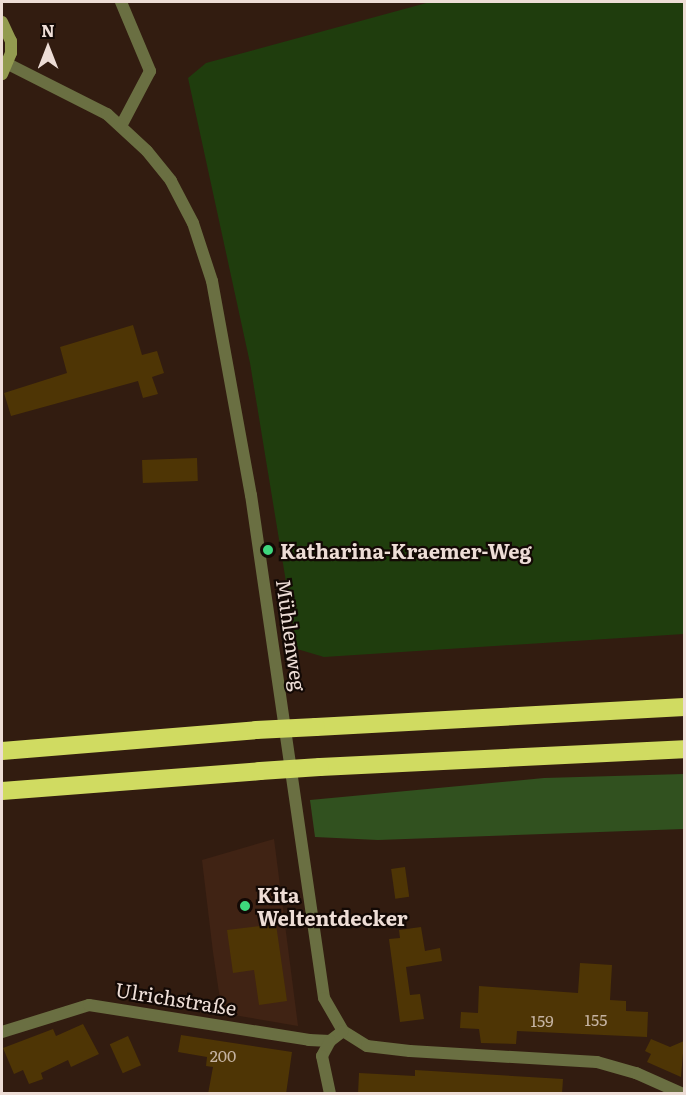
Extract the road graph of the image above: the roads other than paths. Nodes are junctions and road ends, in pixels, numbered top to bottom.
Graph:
1 (121, 2) edge
2 (2, 22) edge
3 (5, 69) edge
4 (121, 126) junction
5 (684, 707) edge
6 (684, 748) edge
7 (2, 750) edge
8 (2, 792) edge
9 (343, 1031) junction
10 (2, 1032) edge
11 (330, 1041) junction
12 (330, 1094) edge
13 (683, 1094) edge

1 - 4 street
2 - 3 street
3 - 4 street, Mühlenweg
4 - 9 street, Mühlenweg
5 - 7 highway, bridge
6 - 8 highway, bridge
9 - 11 street
9 - 13 street, Mühlenweg
10 - 11 street, Ulrichstraße
11 - 12 street

